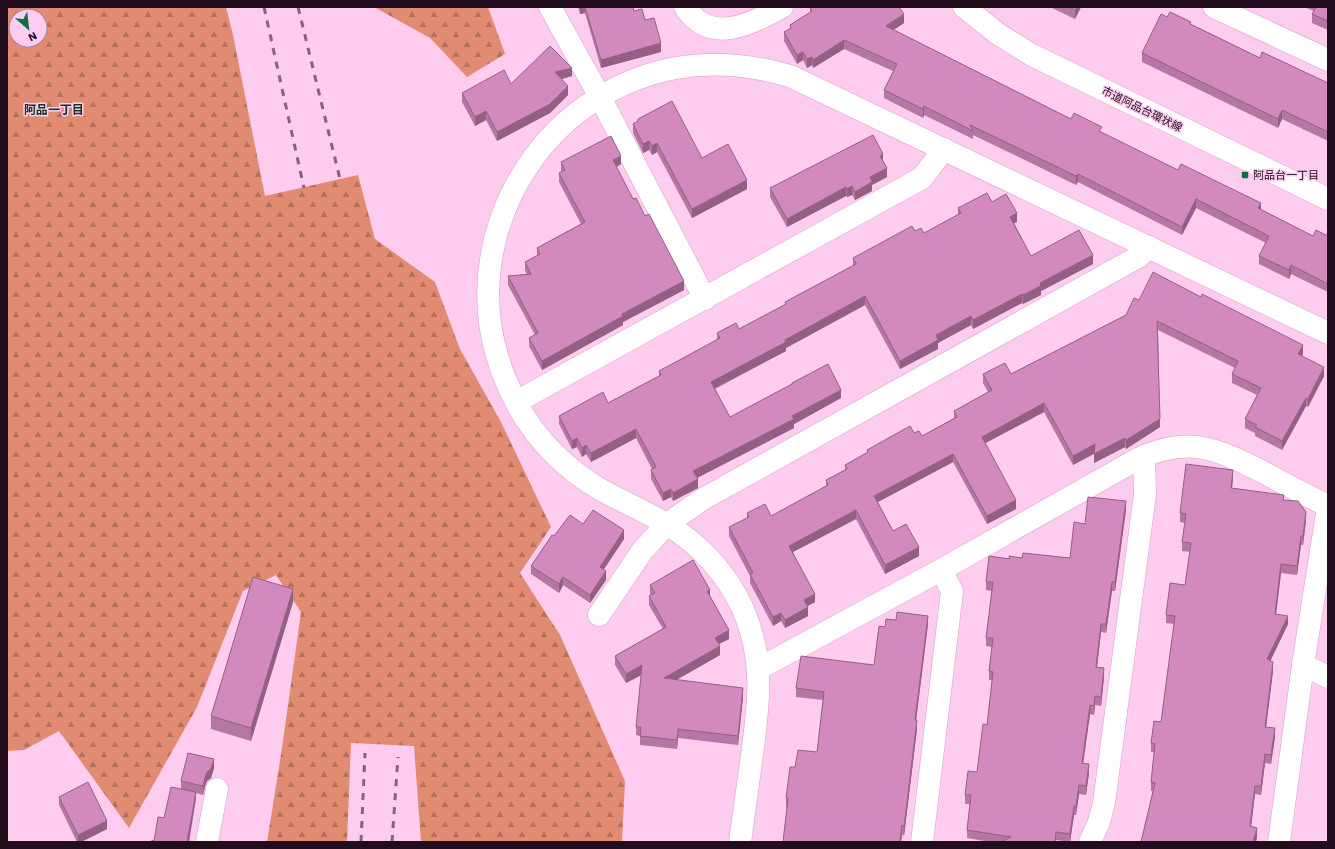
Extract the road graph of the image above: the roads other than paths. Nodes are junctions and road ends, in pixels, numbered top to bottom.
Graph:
1 (550, 7) edge
2 (685, 7) edge
3 (782, 7) edge
4 (964, 7) edge
5 (1214, 7) edge
6 (1328, 60) edge
7 (600, 97) junction
8 (944, 149) junction
9 (1328, 199) edge
10 (1149, 247) junction
11 (705, 299) junction
12 (1328, 333) edge
13 (516, 402) junction
14 (1144, 456) junction
15 (1328, 506) edge
16 (667, 524) junction
17 (941, 570) junction
18 (599, 615) dead end
19 (1303, 665) junction
20 (758, 669) junction
21 (1328, 677) edge
22 (217, 789) dead end
23 (207, 842) edge
24 (740, 842) edge
25 (922, 842) edge
26 (1090, 842) edge
27 (1279, 842) edge

1 - 7 street
2 - 3 street
4 - 9 street, 市道阿品台環状線
5 - 6 street
7 - 8 street
7 - 11 street
7 - 13 street
8 - 10 street
8 - 11 street
10 - 12 street
10 - 16 street
11 - 13 street
13 - 16 street
14 - 15 street
14 - 17 street
14 - 26 street
15 - 19 street
16 - 18 street
16 - 20 street
17 - 20 street
17 - 25 street
19 - 21 street
19 - 27 street
20 - 24 street
22 - 23 street

